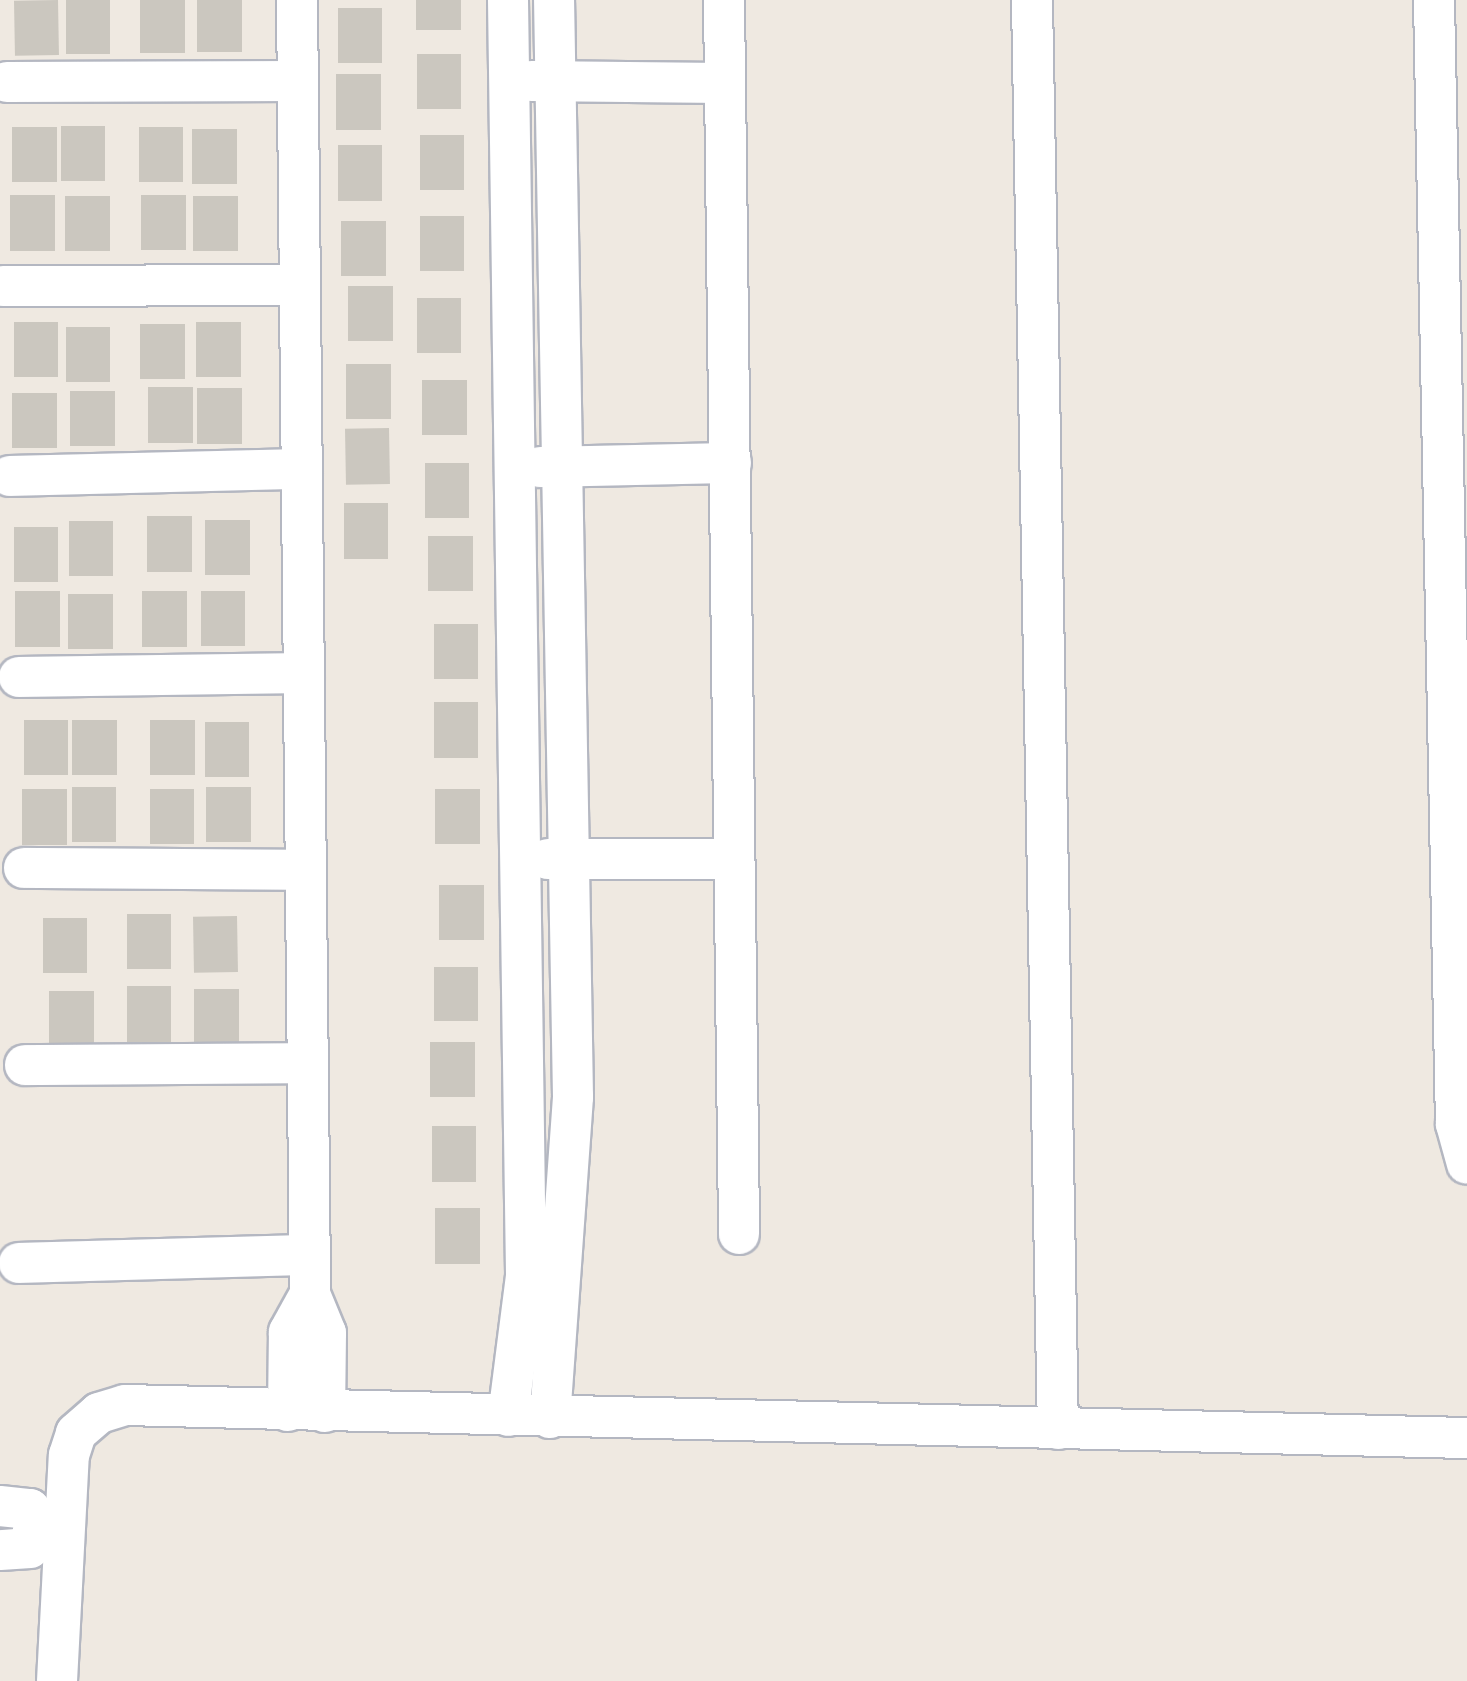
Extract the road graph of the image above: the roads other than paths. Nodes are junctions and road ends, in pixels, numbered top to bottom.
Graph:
1 (297, 0) edge
2 (508, 0) edge
3 (554, 0) edge
4 (724, 0) edge
5 (1032, 0) edge
6 (1434, 0) edge
7 (298, 81) junction
8 (556, 81) junction
9 (7, 82) dead end
10 (509, 82) junction
11 (723, 82) junction
12 (300, 285) junction
13 (3, 286) dead end
14 (730, 463) junction
15 (566, 466) junction
16 (516, 467) junction
17 (302, 469) junction
18 (10, 476) dead end
19 (304, 674) junction
20 (19, 677) dead end
21 (524, 859) junction
22 (572, 859) junction
23 (732, 860) junction
24 (24, 868) dead end
25 (306, 870) junction
26 (308, 1063) junction
27 (25, 1065) dead end
28 (1467, 1164) edge
29 (739, 1234) dead end
30 (19, 1262) dead end
31 (310, 1274) junction
32 (544, 1276) junction
33 (306, 1412) junction
34 (508, 1416) junction
35 (550, 1418) junction
36 (1058, 1430) junction
37 (1467, 1438) edge
38 (0, 1506) edge
39 (0, 1550) edge
40 (56, 1681) edge

1 - 7 street
2 - 10 street
3 - 8 street
4 - 11 street
5 - 36 street
6 - 28 street
7 - 9 street
7 - 12 street
8 - 10 street
8 - 11 street
8 - 15 street
10 - 16 street
11 - 14 street
12 - 13 street
12 - 17 street
14 - 15 street
14 - 23 street
15 - 16 street
15 - 22 street
16 - 21 street
17 - 18 street
17 - 19 street
19 - 20 street
19 - 25 street
21 - 22 street
21 - 32 street
22 - 23 street
22 - 32 street
23 - 29 street
24 - 25 street
25 - 26 street
26 - 27 street
26 - 31 street
30 - 31 street
31 - 33 street
32 - 34 street
32 - 35 street
33 - 34 street
33 - 40 street
34 - 35 street
35 - 36 street
36 - 37 street
38 - 39 street

